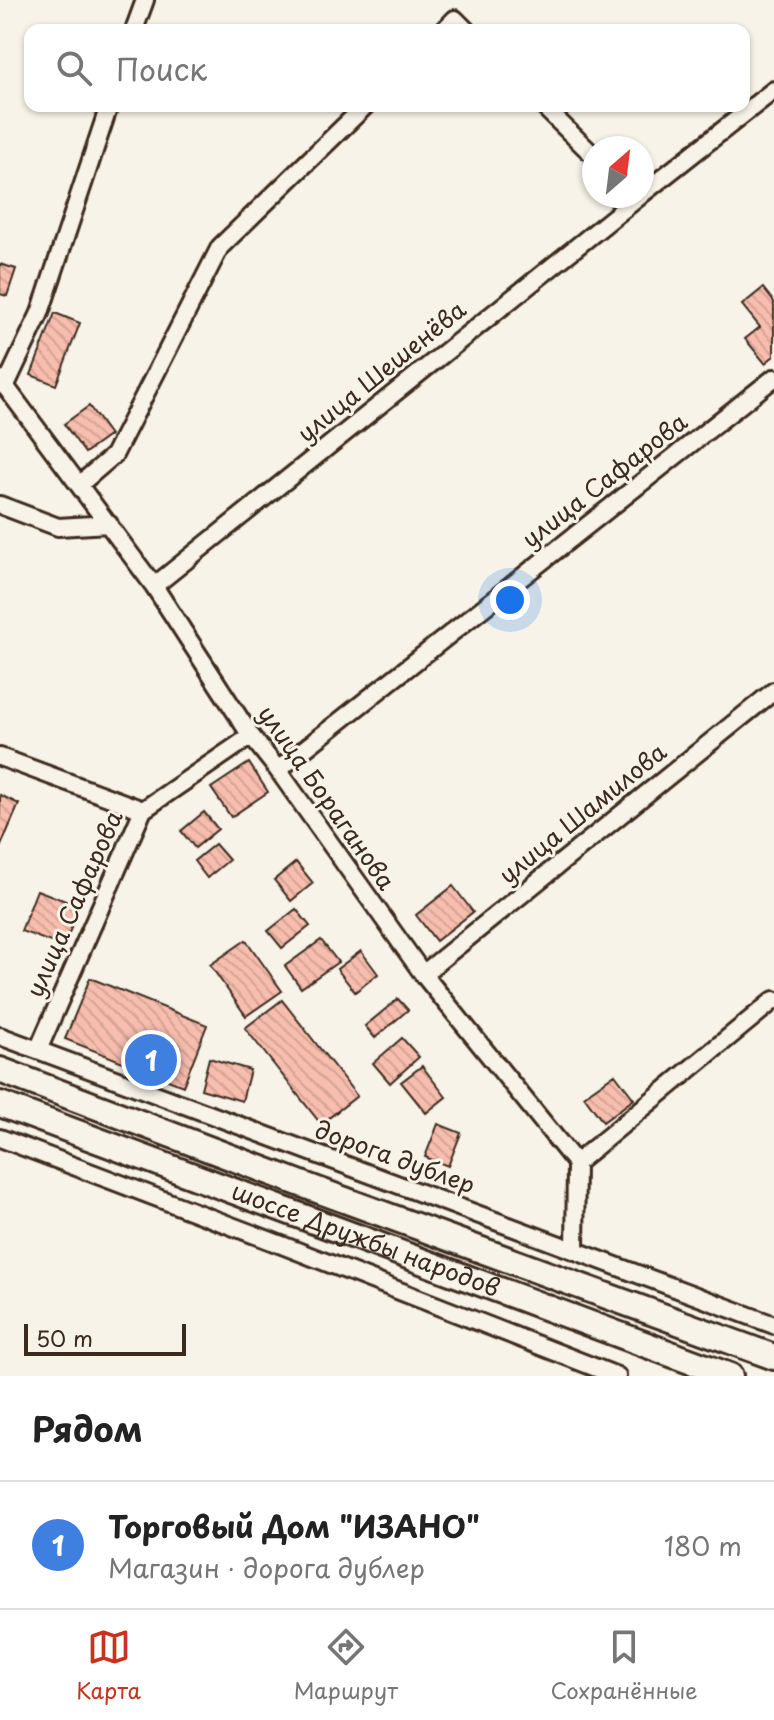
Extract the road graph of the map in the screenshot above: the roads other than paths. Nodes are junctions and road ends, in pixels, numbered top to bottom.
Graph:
1 (145, 0) edge
2 (136, 24) edge
3 (774, 90) edge
4 (750, 109) edge
5 (107, 112) edge
6 (359, 112) edge
7 (549, 112) edge
8 (746, 112) edge
9 (582, 144) edge
10 (654, 184) edge
11 (623, 208) edge
12 (774, 378) edge
13 (2, 383) edge
14 (79, 485) junction
15 (0, 505) edge
16 (109, 524) junction
17 (154, 586) junction
18 (774, 691) edge
19 (251, 736) junction
20 (0, 757) edge
21 (278, 770) junction
22 (143, 810) junction
23 (423, 974) junction
24 (774, 1000) edge
25 (0, 1036) edge
26 (38, 1050) junction
27 (0, 1070) edge
28 (0, 1104) edge
29 (0, 1138) edge
30 (576, 1163) junction
31 (575, 1251) junction
32 (774, 1325) edge
33 (774, 1357) edge
34 (617, 1376) edge
35 (730, 1376) edge

1 - 2 street
3 - 4 street, улица Шешенёва
5 - 13 street
6 - 14 street
7 - 9 street
8 - 10 street, улица Шешенёва
11 - 17 street, улица Шешенёва
12 - 21 street, улица Сафарова
13 - 14 street, улица Бораганова
14 - 16 street, улица Бораганова
15 - 16 street
16 - 17 street, улица Бораганова
17 - 19 street, улица Бораганова
18 - 23 street, улица Шамилова
19 - 21 street, улица Бораганова
19 - 22 street, улица Сафарова
20 - 22 street
21 - 23 street, улица Бораганова
22 - 26 street, улица Сафарова
23 - 30 street, улица Бораганова
24 - 30 street
25 - 26 street, дорога дублер
26 - 31 street, дорога дублер
27 - 33 main road
28 - 35 main road, шоссе Дружбы народов
29 - 34 street
30 - 31 street
31 - 32 street, дорога дублер

